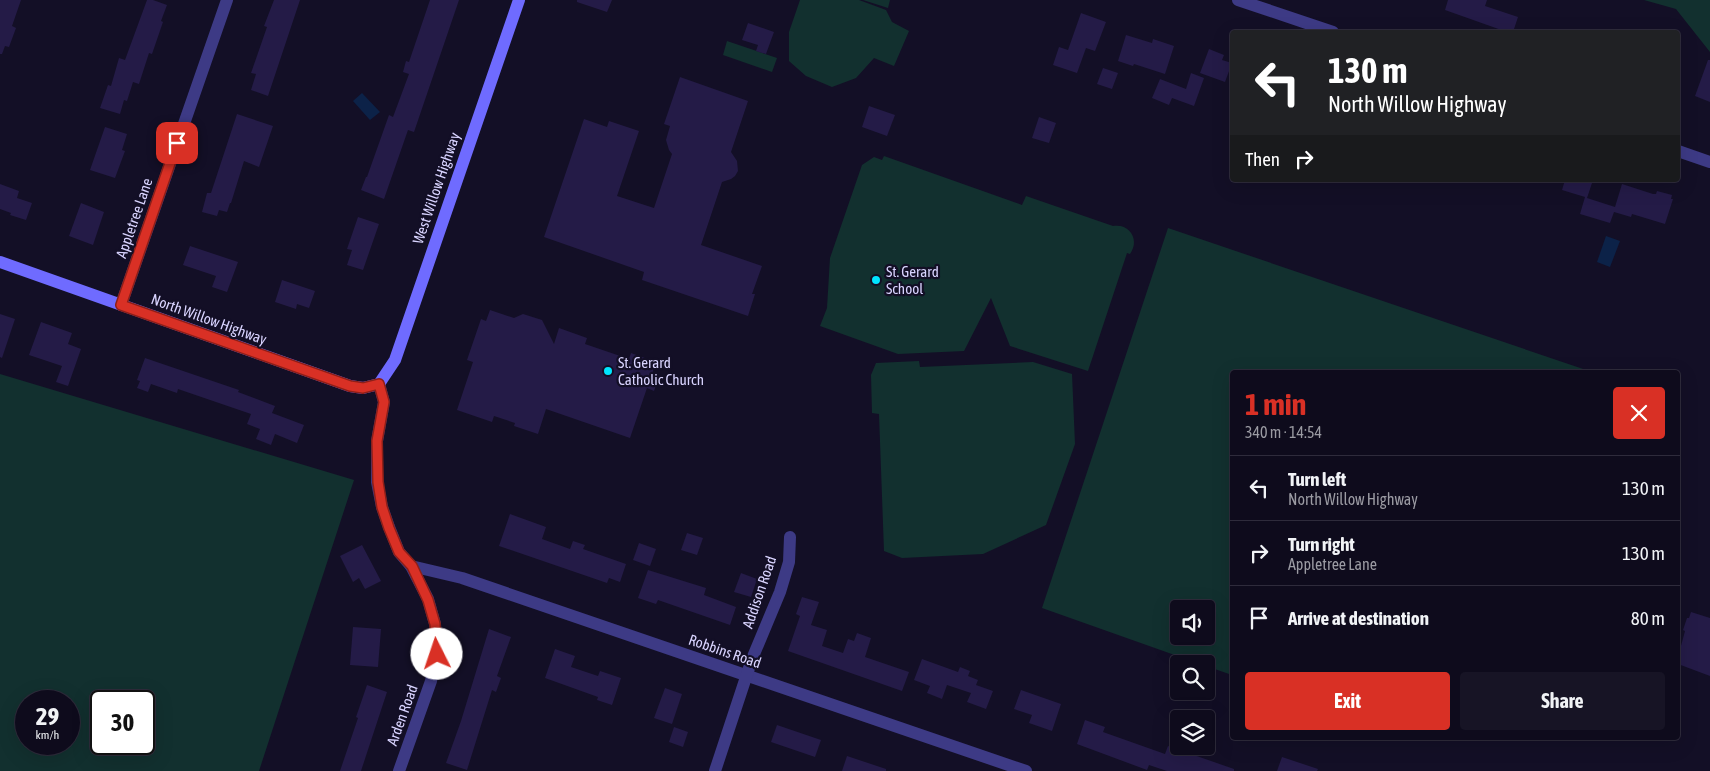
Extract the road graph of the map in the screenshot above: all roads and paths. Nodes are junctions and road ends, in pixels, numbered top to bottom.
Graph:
1 (227, 0) edge
2 (519, 0) edge
3 (1238, 0) edge
4 (1327, 30) edge
5 (1680, 152) edge
6 (1710, 162) edge
7 (0, 262) edge
8 (121, 305) junction
9 (379, 384) junction
10 (790, 537) dead end
11 (412, 566) junction
12 (747, 676) junction
13 (399, 771) edge
14 (715, 771) edge
15 (1026, 771) edge

1 - 8 street, Appletree Lane
2 - 9 street, West Willow Highway
3 - 4 street
5 - 6 street
7 - 8 street, North Willow Highway
8 - 9 street, North Willow Highway
9 - 11 street, Arden Road
10 - 12 street, Addison Road
11 - 12 street, Robbins Road
11 - 13 street, Arden Road
12 - 14 street, Addison Road
12 - 15 street, Robbins Road

